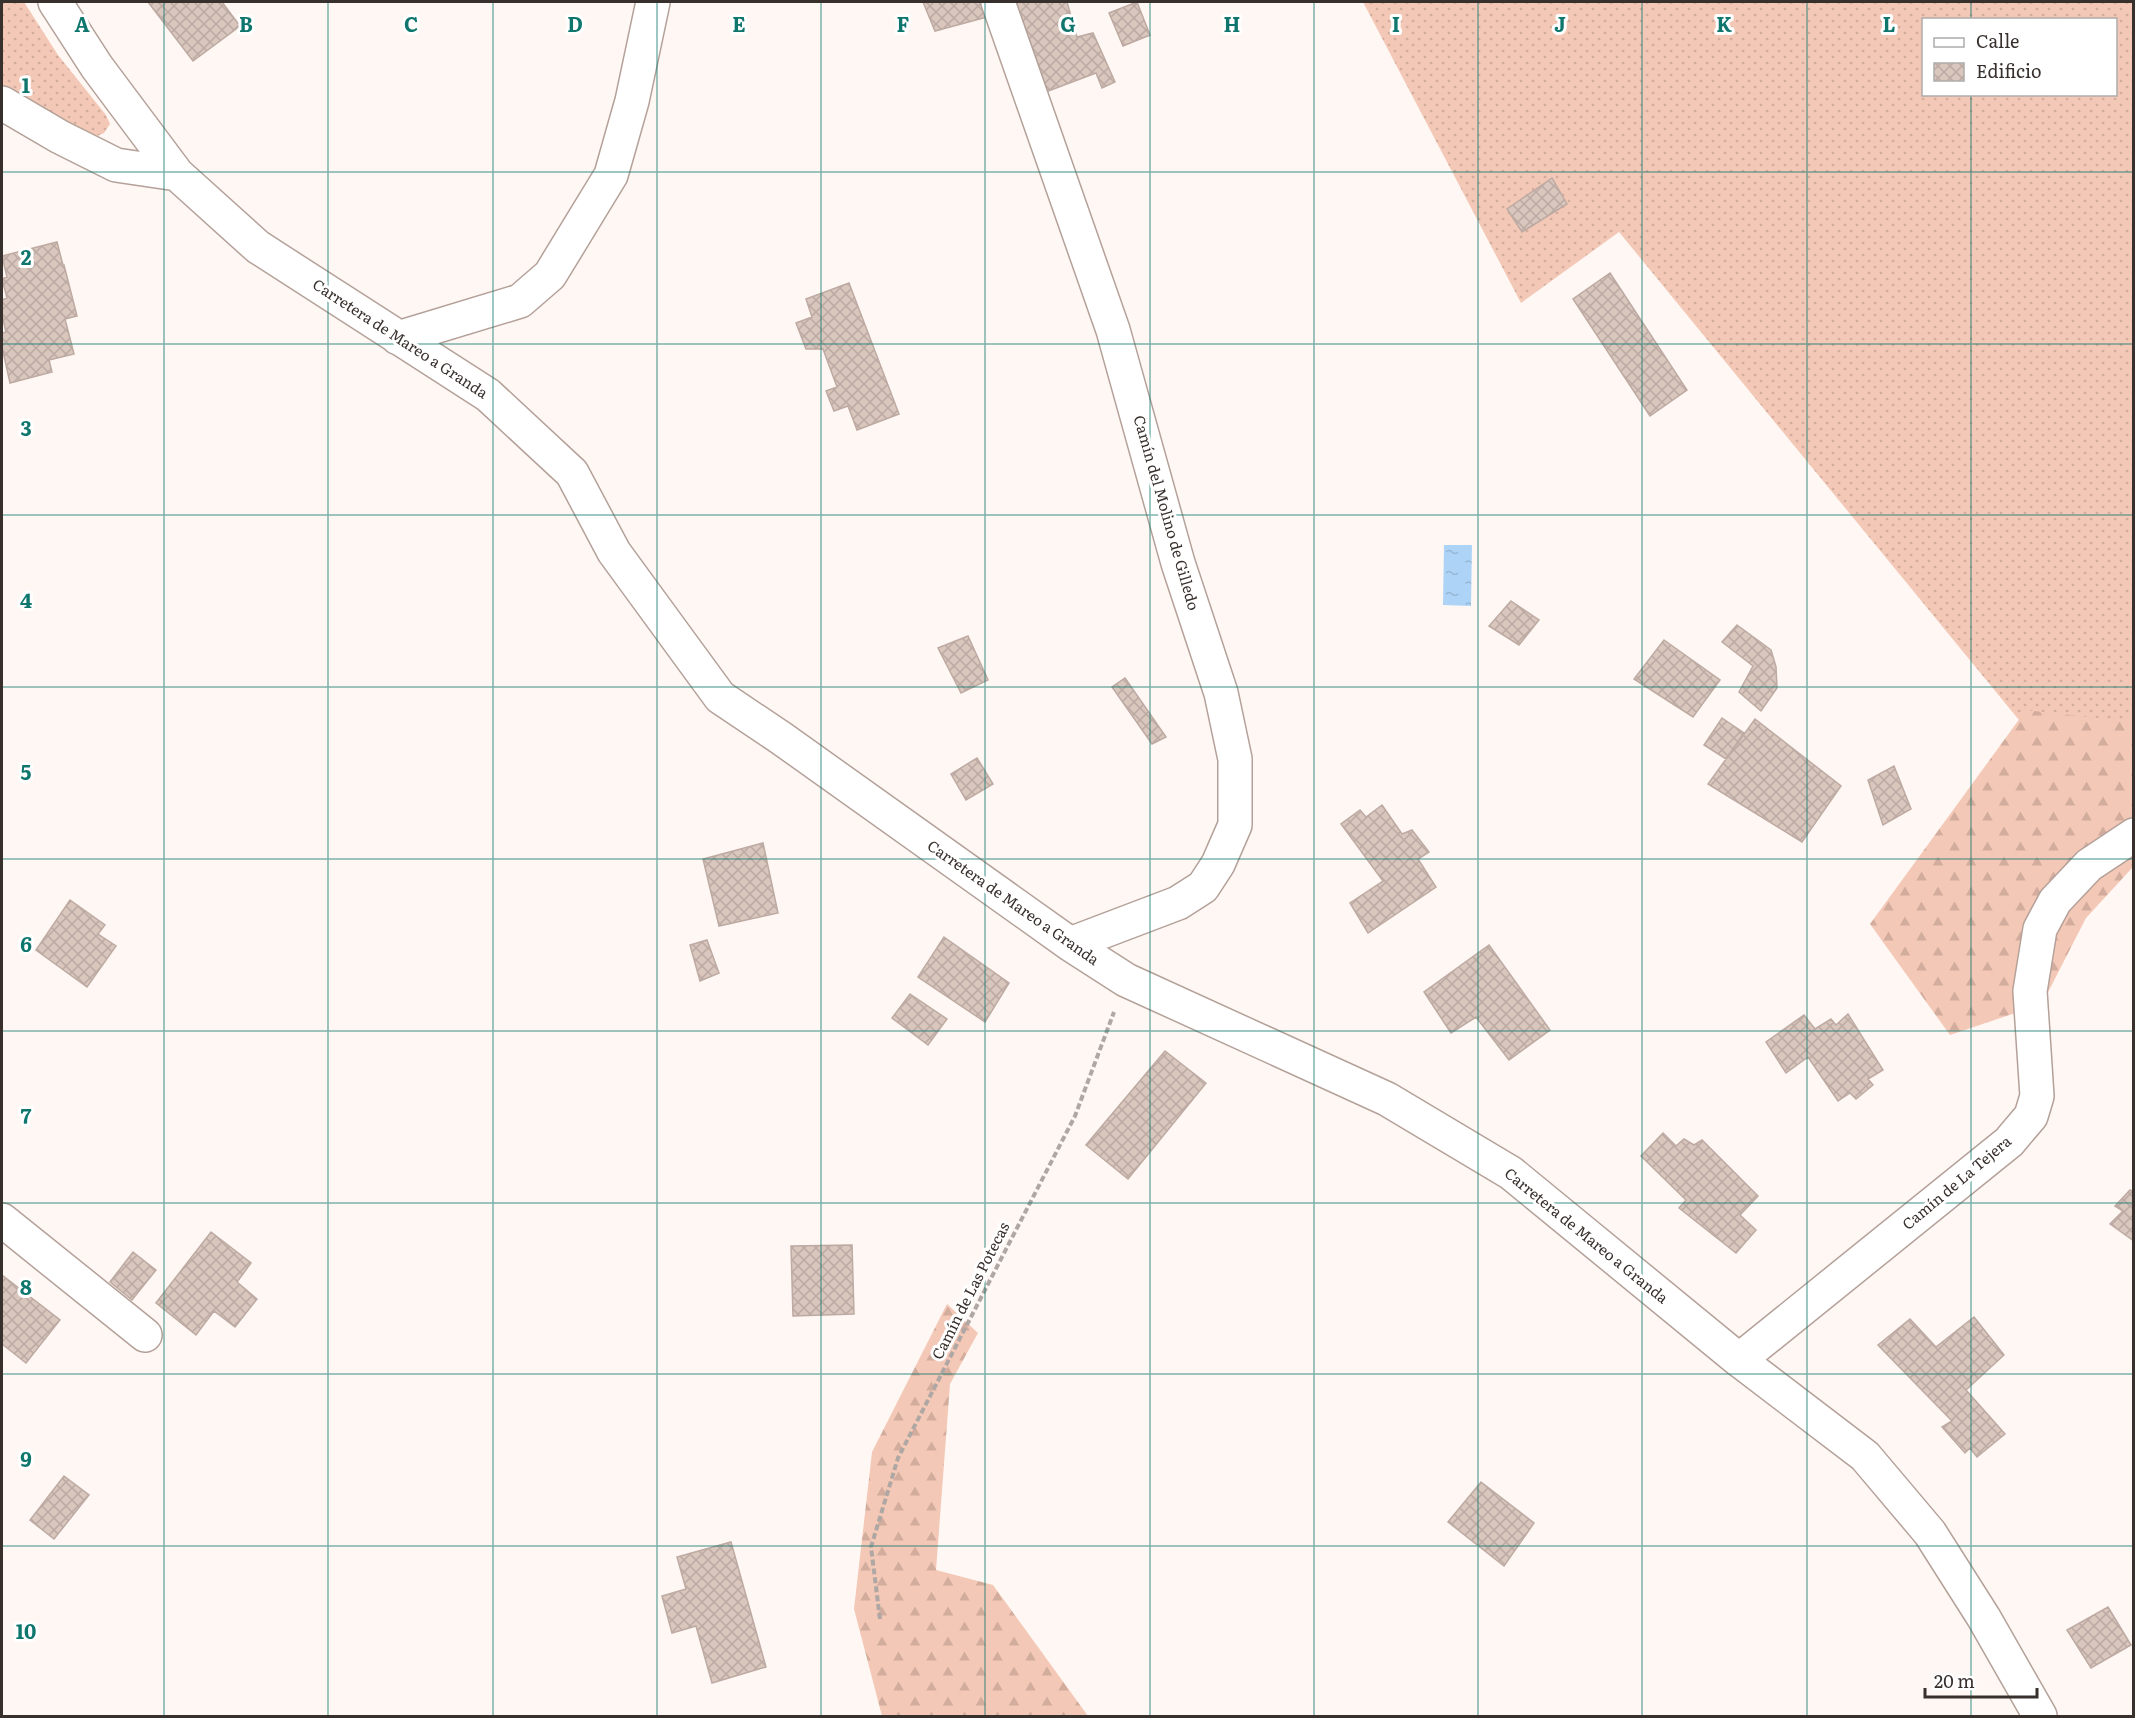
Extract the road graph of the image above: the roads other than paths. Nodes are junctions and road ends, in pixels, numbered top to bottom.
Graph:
1 (55, 2) edge
2 (652, 2) edge
3 (999, 2) edge
4 (2, 103) edge
5 (177, 174) junction
6 (398, 338) junction
7 (2133, 835) edge
8 (1070, 944) junction
9 (2, 1220) edge
10 (145, 1335) dead end
11 (1740, 1360) junction
12 (2040, 1716) edge

1 - 5 street, Carretera de Mareo a Granda
2 - 6 street
3 - 8 street, Camín del Molino de Gilledo
4 - 5 street
5 - 6 street, Carretera de Mareo a Granda
6 - 8 street, Carretera de Mareo a Granda
7 - 11 street, Camín de La Tejera
8 - 11 street, Carretera de Mareo a Granda
9 - 10 street
11 - 12 street, Carretera de Mareo a Granda

